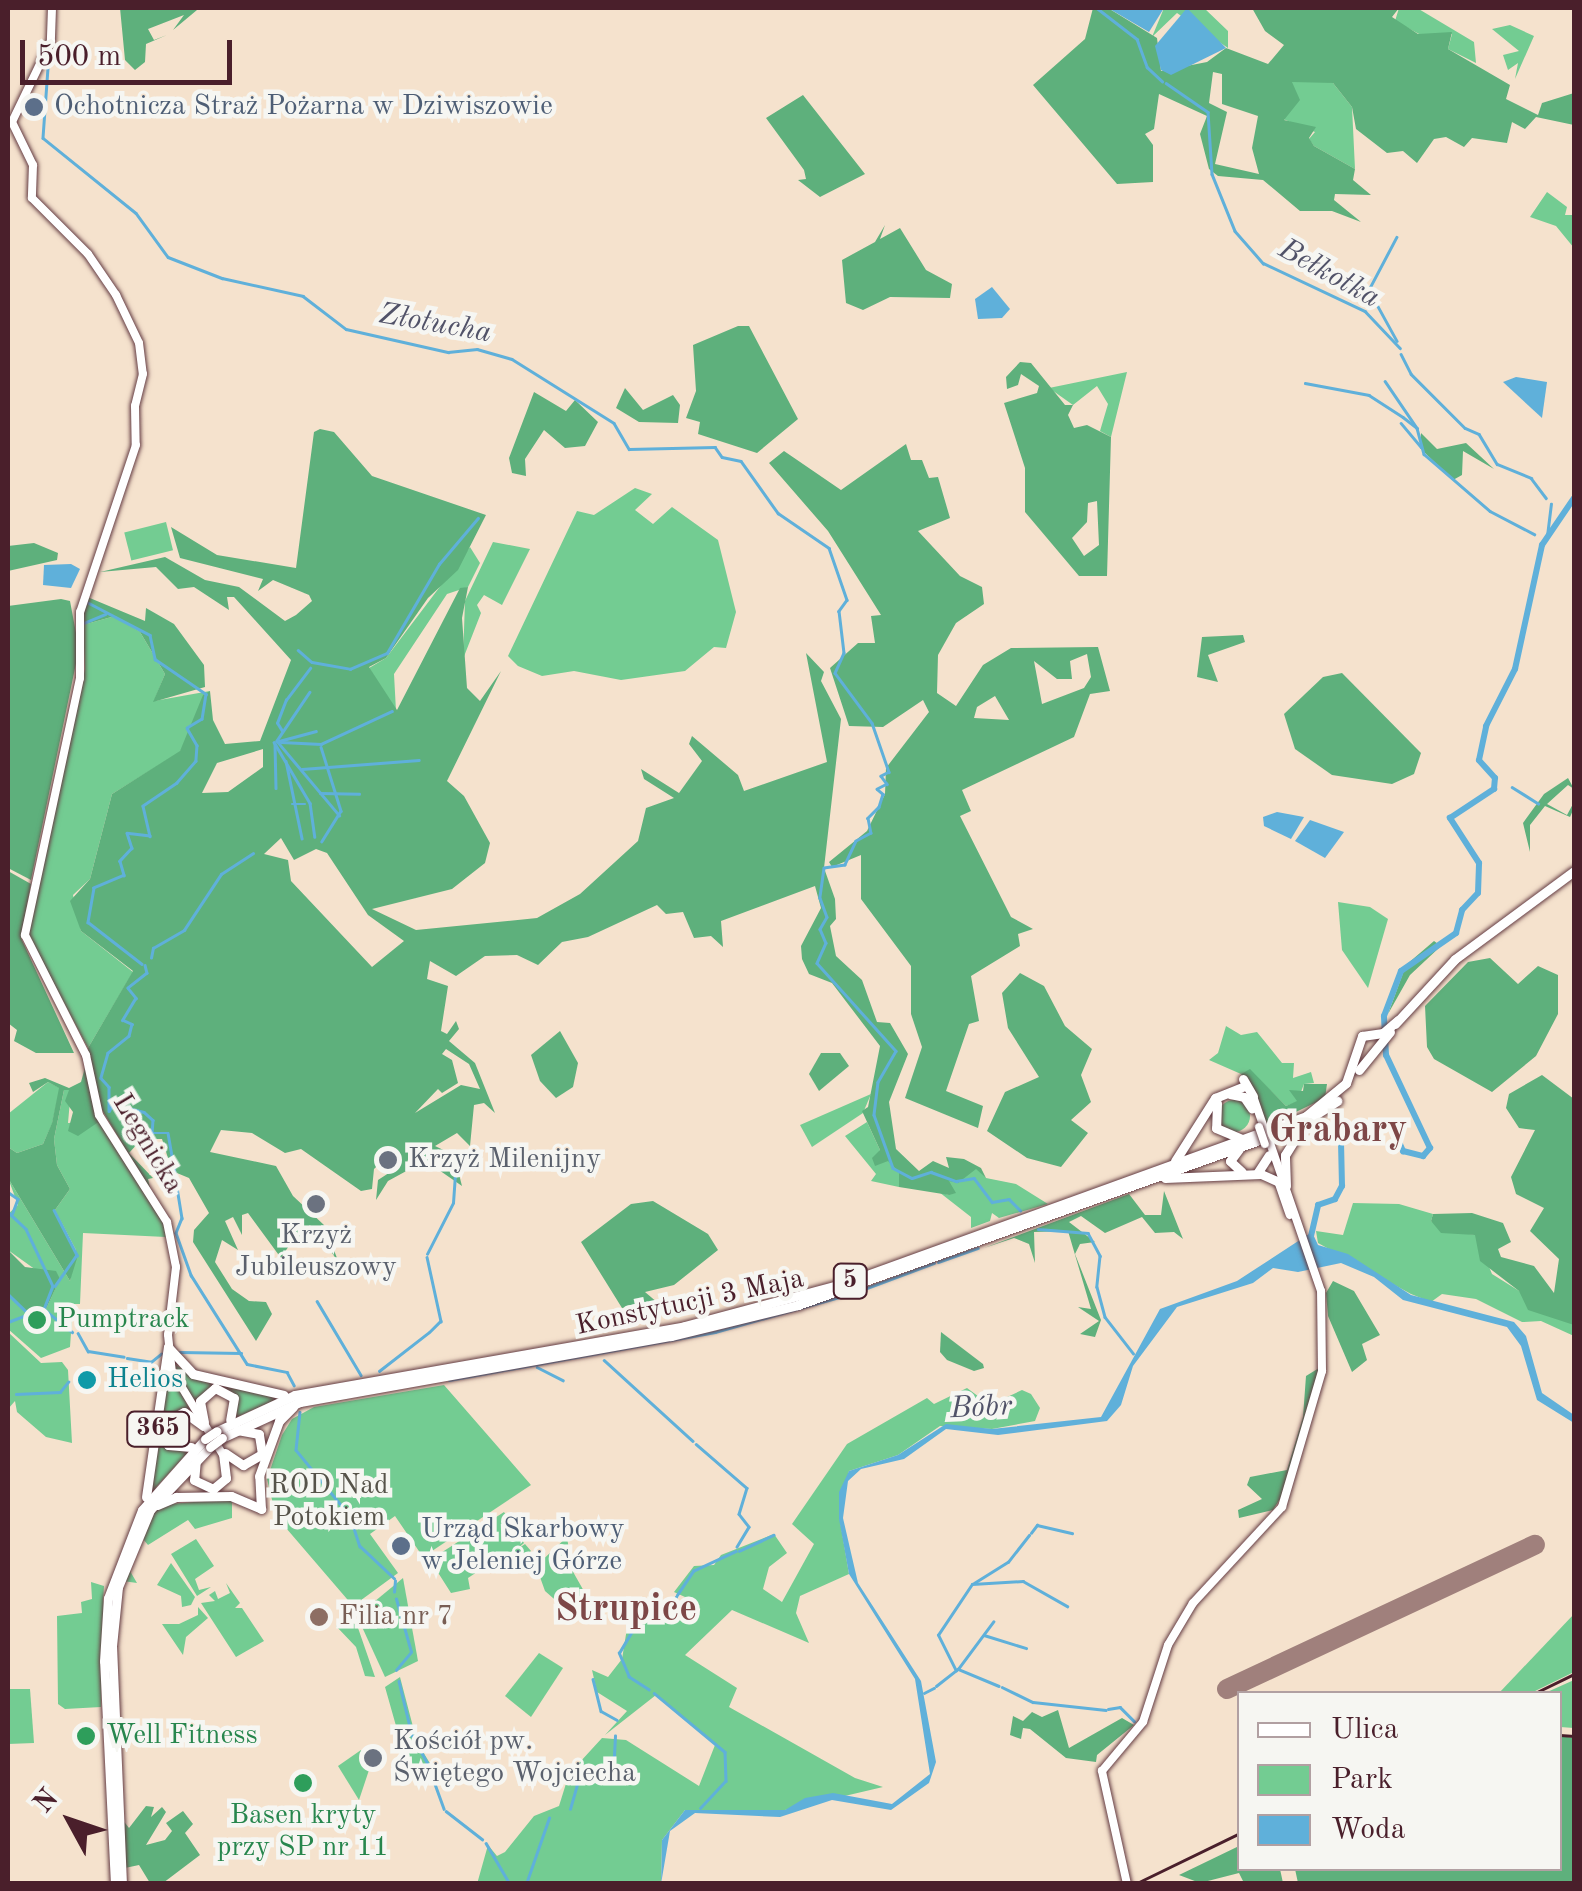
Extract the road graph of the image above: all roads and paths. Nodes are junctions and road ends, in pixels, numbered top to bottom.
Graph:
1 (52, 8) edge
2 (1574, 871) edge
3 (1372, 1041) junction
4 (1238, 1085) junction
5 (1252, 1096) joint
6 (1252, 1109) joint
7 (1308, 1122) junction
8 (1261, 1126) junction
9 (1246, 1142) junction
10 (1270, 1154) junction
11 (1171, 1165) junction
12 (1261, 1174) junction
13 (1152, 1179) junction
14 (1282, 1184) junction
15 (168, 1347) junction
16 (313, 1395) junction
17 (204, 1425) junction
18 (220, 1434) junction
19 (207, 1443) junction
20 (224, 1454) junction
21 (144, 1514) junction
22 (1124, 1881) edge
23 (119, 1884) edge

1 - 15 main road, Legnicka / 365
2 - 3 main road
3 - 7 main road, Konstytucji 3 Maja / 5
3 - 9 main road, Konstytucji 3 Maja / 5
4 - 5 main road
4 - 6 main road
4 - 9 main road
4 - 11 main road
5 - 8 main road
6 - 8 main road
7 - 9 main road, Konstytucji 3 Maja / 5
7 - 14 main road
8 - 10 main road, bridge
9 - 10 main road
9 - 11 main road, Konstytucji 3 Maja / 5
9 - 13 main road, Konstytucji 3 Maja / 5
10 - 12 main road
10 - 14 main road
11 - 16 main road, Konstytucji 3 Maja / 5
12 - 13 main road
12 - 14 main road
13 - 16 main road, Konstytucji 3 Maja / 5
14 - 22 main road
15 - 16 main road, 365
15 - 17 main road, Legnicka / 365
15 - 21 main road, 365
16 - 18 main road, Konstytucji 3 Maja / 5
16 - 21 main road
17 - 18 main road
17 - 19 main road
17 - 20 main road, 365
18 - 19 main road, Konstytucji 3 Maja / 5, bridge
18 - 20 main road
19 - 20 main road
19 - 21 main road, 5
21 - 23 main road, 5

